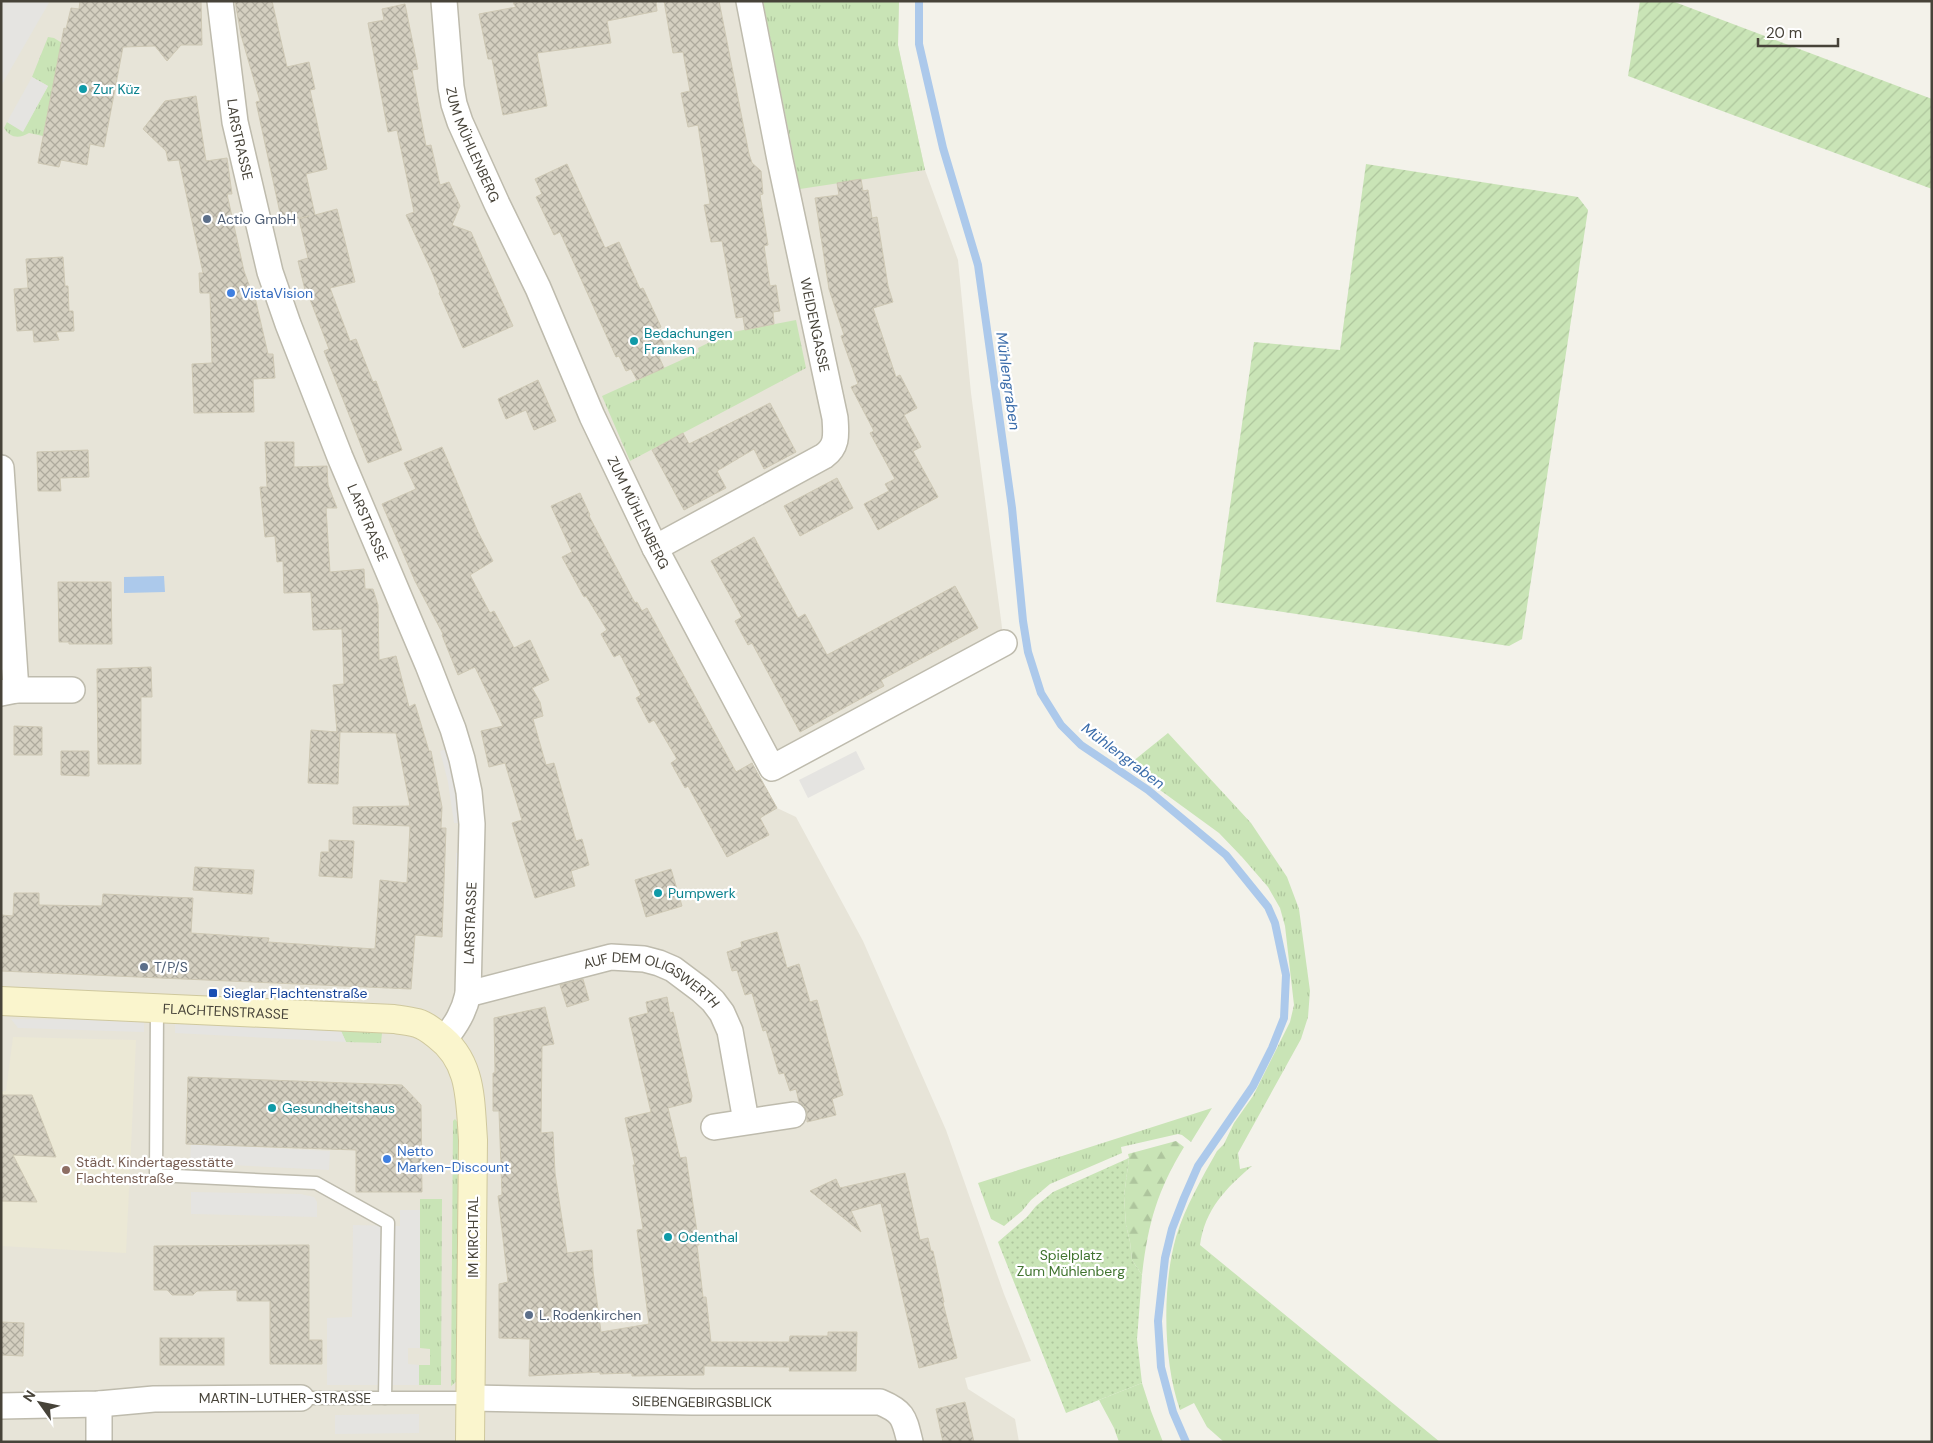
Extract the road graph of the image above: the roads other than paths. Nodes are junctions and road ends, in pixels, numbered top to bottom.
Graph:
1 (220, 1) edge
2 (444, 1) edge
3 (749, 1) edge
4 (1, 468) edge
5 (655, 548) junction
6 (1004, 643) dead end
7 (72, 690) dead end
8 (8, 691) edge
9 (468, 994) junction
10 (1, 1001) edge
11 (157, 1007) junction
12 (444, 1040) junction
13 (793, 1115) dead end
14 (746, 1121) junction
15 (714, 1126) dead end
16 (300, 1398) joint
17 (385, 1398) junction
18 (471, 1398) junction
19 (99, 1404) junction
20 (1, 1406) edge
21 (99, 1442) edge
22 (470, 1442) edge
23 (910, 1442) edge

1 - 9 street, LARSTRASSE
2 - 5 street, ZUM MÜHLENBERG
3 - 5 street, WEIDENGASSE
4 - 8 street
5 - 6 street, ZUM MÜHLENBERG
7 - 8 street
9 - 12 street, LARSTRASSE
9 - 14 street, AUF DEM OLIGSWERTH
10 - 11 street, FLACHTENSTRASSE
11 - 12 street, FLACHTENSTRASSE
11 - 17 lane
12 - 18 street, IM KIRCHTAL
13 - 14 street
14 - 15 street
16 - 17 lane, MARTIN-LUTHER-STRASSE
16 - 19 street, MARTIN-LUTHER-STRASSE
17 - 18 lane, MARTIN-LUTHER-STRASSE
18 - 22 street, IM KIRCHTAL
18 - 23 street, SIEBENGEBIRGSBLICK
19 - 20 street, MARTIN-LUTHER-STRASSE
19 - 21 street

